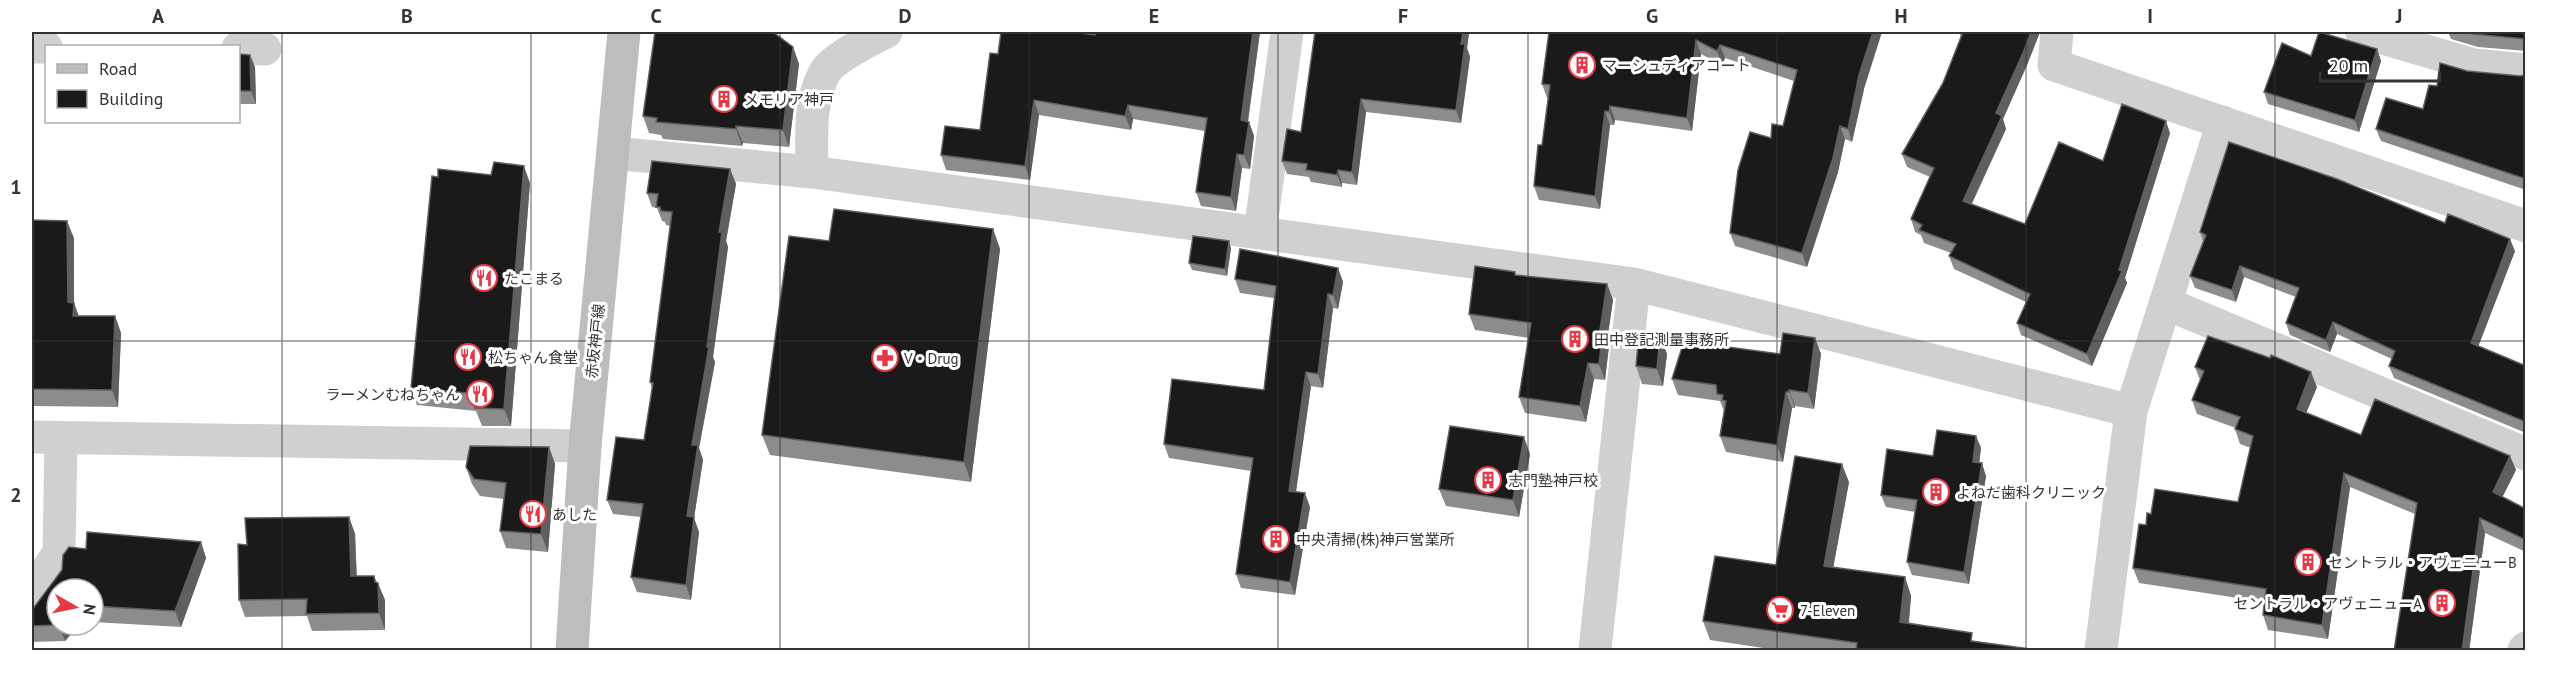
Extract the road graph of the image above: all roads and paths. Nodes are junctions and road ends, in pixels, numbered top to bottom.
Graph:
1 (624, 32) edge
2 (886, 32) edge
3 (1287, 32) edge
4 (2057, 32) edge
5 (2362, 32) edge
6 (2526, 70) edge
7 (2223, 122) junction
8 (613, 153) junction
9 (812, 172) junction
10 (2526, 226) edge
11 (1260, 233) junction
12 (1634, 284) junction
13 (2165, 303) junction
14 (2131, 411) junction
15 (46, 438) edge
16 (585, 446) junction
17 (2526, 454) edge
18 (32, 592) edge
19 (572, 651) edge
20 (1595, 651) edge
21 (2101, 651) edge

1 - 8 main road, 赤坂神戸線
2 - 9 street
3 - 11 street
4 - 7 street
5 - 6 street
7 - 10 street
7 - 13 street
8 - 9 street
8 - 16 main road, 赤坂神戸線
9 - 11 street
11 - 12 street
12 - 14 street
12 - 20 street
13 - 14 street
13 - 17 street
14 - 21 street
15 - 16 street
15 - 18 street
16 - 19 main road, 赤坂神戸線

